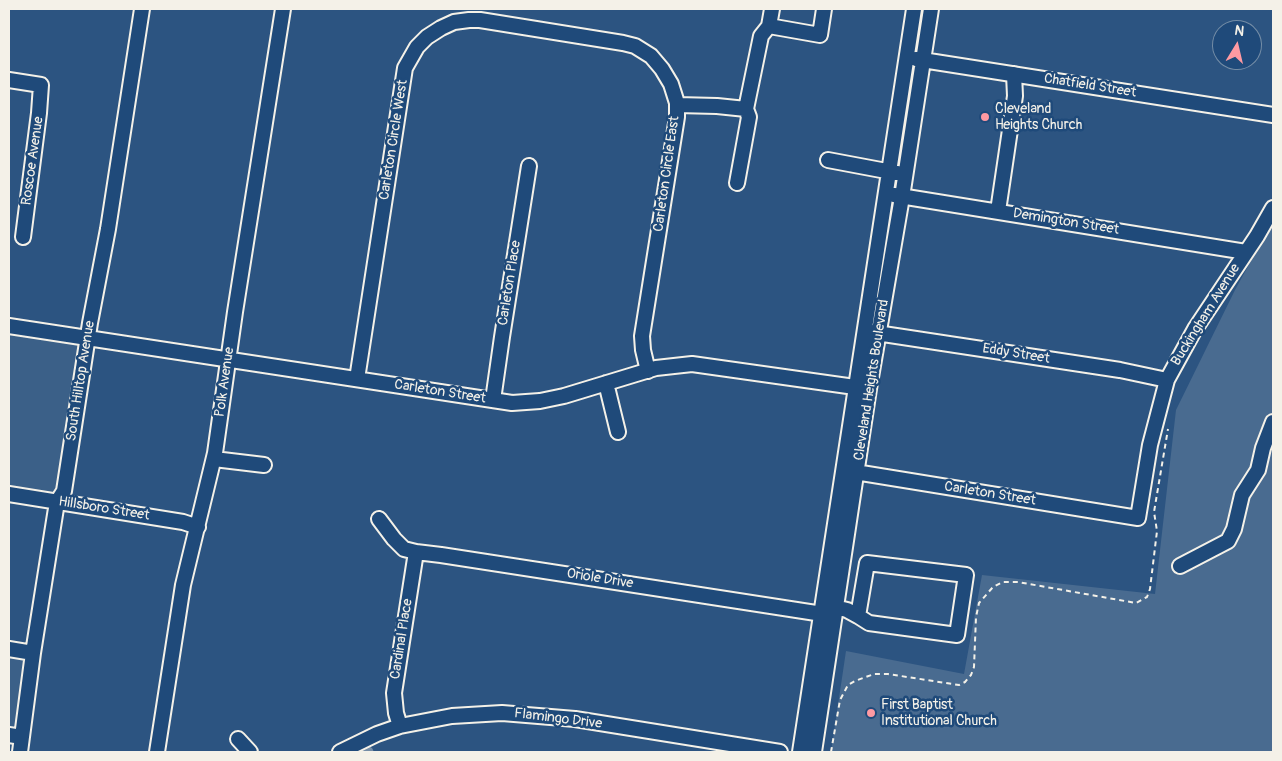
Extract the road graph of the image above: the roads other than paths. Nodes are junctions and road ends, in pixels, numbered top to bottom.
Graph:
1 (142, 9) edge
2 (283, 9) edge
3 (772, 9) edge
4 (824, 9) edge
5 (914, 9) edge
6 (931, 9) edge
7 (768, 26) junction
8 (552, 32) joint
9 (907, 57) junction
10 (923, 60) junction
11 (1014, 74) junction
12 (9, 80) edge
13 (676, 105) junction
14 (746, 109) junction
15 (1273, 115) edge
16 (828, 160) dead end
17 (529, 166) dead end
18 (890, 172) junction
19 (905, 175) junction
20 (736, 183) dead end
21 (886, 194) junction
22 (902, 196) junction
23 (1273, 208) edge
24 (998, 211) junction
25 (23, 237) dead end
26 (1246, 252) junction
27 (9, 326) edge
28 (865, 332) junction
29 (879, 333) junction
30 (88, 338) junction
31 (229, 360) junction
32 (648, 371) junction
33 (357, 379) junction
34 (1167, 380) junction
35 (606, 383) junction
36 (862, 388) junction
37 (493, 400) junction
38 (1273, 422) edge
39 (618, 432) dead end
40 (214, 459) junction
41 (264, 465) dead end
42 (843, 470) junction
43 (857, 472) junction
44 (9, 494) edge
45 (57, 502) junction
46 (1138, 518) joint
47 (379, 519) dead end
48 (198, 527) junction
49 (416, 552) junction
50 (1180, 566) dead end
51 (830, 612) junction
52 (858, 616) junction
53 (9, 649) edge
54 (33, 653) junction
55 (400, 726) junction
56 (15, 736) edge
57 (238, 739) dead end
58 (20, 752) edge
59 (157, 752) edge
60 (250, 752) edge
61 (340, 752) edge
62 (780, 752) edge
63 (800, 752) edge
64 (814, 752) edge

1 - 30 street, South Hilltop Avenue
2 - 31 street, Polk Avenue
3 - 7 street
4 - 7 street
5 - 9 street, Cleveland Heights Boulevard
6 - 10 street, Cleveland Heights Boulevard
7 - 14 street
8 - 13 street, Carleton Circle East
8 - 33 street, Carleton Circle West
9 - 10 street, Chatfield Street
9 - 18 street, Cleveland Heights Boulevard
10 - 11 street, Chatfield Street
10 - 19 street, Cleveland Heights Boulevard
11 - 15 street, Chatfield Street
11 - 24 street
12 - 25 street, Roscoe Avenue
13 - 14 street
13 - 32 street, Carleton Circle East
14 - 20 street
16 - 18 street
17 - 37 street, Carleton Place
18 - 19 street
18 - 21 street, Cleveland Heights Boulevard
19 - 22 street, Cleveland Heights Boulevard
21 - 22 street, Demington Street
21 - 28 street, Cleveland Heights Boulevard
22 - 24 street, Demington Street
22 - 29 street, Cleveland Heights Boulevard
23 - 26 street, Buckingham Avenue
24 - 26 street, Demington Street
26 - 34 street, Buckingham Avenue
27 - 30 street, Carleton Street
28 - 29 street, Eddy Street
28 - 36 street, Cleveland Heights Boulevard
29 - 34 street, Eddy Street
29 - 36 street, Cleveland Heights Boulevard
30 - 31 street, Carleton Street
30 - 45 street, South Hilltop Avenue
31 - 33 street, Carleton Street
31 - 40 street, Polk Avenue
32 - 35 street, Carleton Street
32 - 36 street, Carleton Street
33 - 37 street, Carleton Street
34 - 46 street, Buckingham Avenue
35 - 37 street, Carleton Street
35 - 39 street
36 - 42 street, Cleveland Heights Boulevard
36 - 43 street, Cleveland Heights Boulevard
38 - 50 street
40 - 41 street
40 - 48 street, Polk Avenue
42 - 43 street, Carleton Street
42 - 51 street, Cleveland Heights Boulevard
43 - 46 street, Carleton Street
43 - 51 street, Cleveland Heights Boulevard
44 - 45 street, Hillsboro Street
45 - 48 street, Hillsboro Street
45 - 54 street, South Hilltop Avenue
47 - 49 street, Oriole Drive
48 - 59 street, Polk Avenue
49 - 51 street, Oriole Drive
49 - 55 street, Cardinal Place
51 - 52 street, Oriole Drive
51 - 63 street, Cleveland Heights Boulevard
51 - 64 street, Cleveland Heights Boulevard
52 - 52 street, Oriole Drive
53 - 54 street
54 - 56 street, South Hilltop Avenue
55 - 61 street, Flamingo Drive
55 - 62 street, Flamingo Drive
56 - 58 street, South Hilltop Avenue
57 - 60 street

